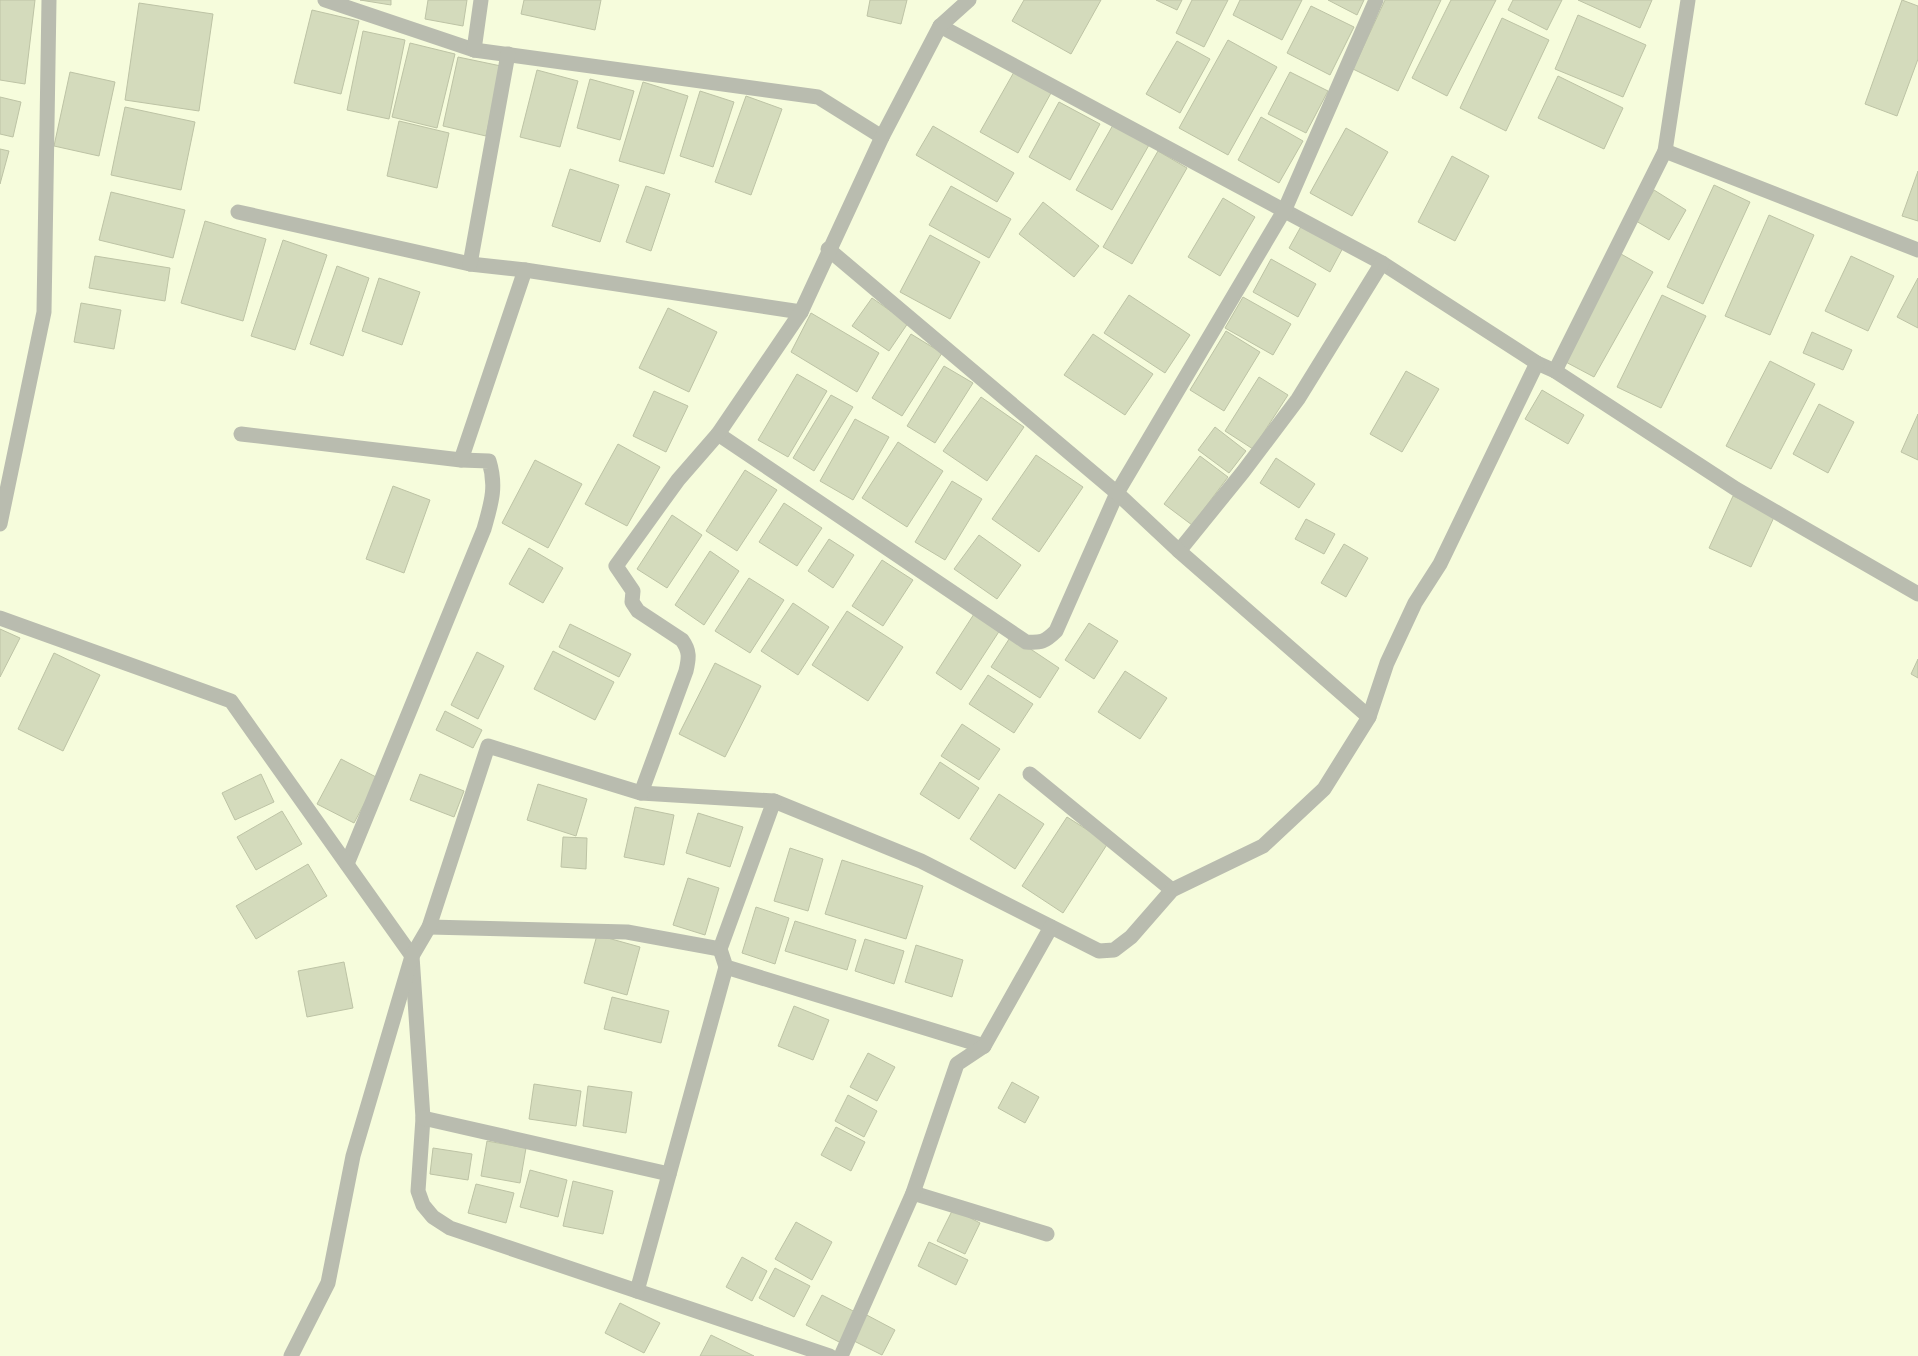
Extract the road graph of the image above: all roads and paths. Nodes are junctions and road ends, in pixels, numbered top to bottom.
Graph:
1 (49, 0) edge
2 (325, 0) edge
3 (481, 0) edge
4 (969, 0) edge
5 (1376, 0) edge
6 (1688, 0) edge
7 (940, 26) junction
8 (474, 50) junction
9 (508, 54) junction
10 (882, 137) junction
11 (1665, 151) junction
12 (1285, 209) junction
13 (238, 212) dead end
14 (828, 249) junction
15 (1918, 250) edge
16 (1382, 263) junction
17 (470, 264) junction
18 (525, 270) junction
19 (801, 312) junction
20 (1537, 363) junction
21 (1555, 371) junction
22 (241, 434) dead end
23 (718, 434) junction
24 (461, 460) junction
25 (1117, 493) junction
26 (0, 524) edge
27 (1179, 551) junction
28 (1918, 594) edge
29 (0, 618) edge
30 (1369, 717) junction
31 (1030, 774) dead end
32 (641, 794) junction
33 (774, 801) junction
34 (348, 864) junction
35 (1172, 890) junction
36 (429, 927) junction
37 (1051, 927) junction
38 (720, 950) junction
39 (412, 956) junction
40 (726, 967) junction
41 (984, 1046) junction
42 (423, 1118) junction
43 (669, 1174) junction
44 (913, 1193) junction
45 (1048, 1234) dead end
46 (637, 1291) junction
47 (291, 1356) edge
48 (830, 1356) edge
49 (841, 1356) edge

1 - 26 street
2 - 8 street
3 - 8 street
4 - 7 street
5 - 12 street
6 - 11 street
7 - 10 street
7 - 12 street
8 - 9 street
9 - 10 street
9 - 17 street
10 - 14 street
11 - 15 street
11 - 21 street
12 - 16 street
12 - 25 street
13 - 17 street
14 - 19 street
14 - 25 street
16 - 20 street
16 - 27 street
17 - 18 street
18 - 19 street
18 - 24 street
19 - 23 street
20 - 21 street
20 - 30 street
21 - 28 street
22 - 24 street
23 - 25 street
23 - 32 street
24 - 34 street
25 - 27 street
27 - 30 street
29 - 34 street
30 - 35 street
31 - 35 street
32 - 33 street
32 - 36 street
33 - 37 street
33 - 38 street
34 - 39 street
35 - 37 street
36 - 38 street
36 - 39 street
37 - 41 street
38 - 40 street
39 - 42 street
39 - 47 street
40 - 41 street
40 - 43 street
41 - 44 street
42 - 43 street
42 - 46 street
43 - 46 street
44 - 45 street
44 - 49 street
46 - 48 street

